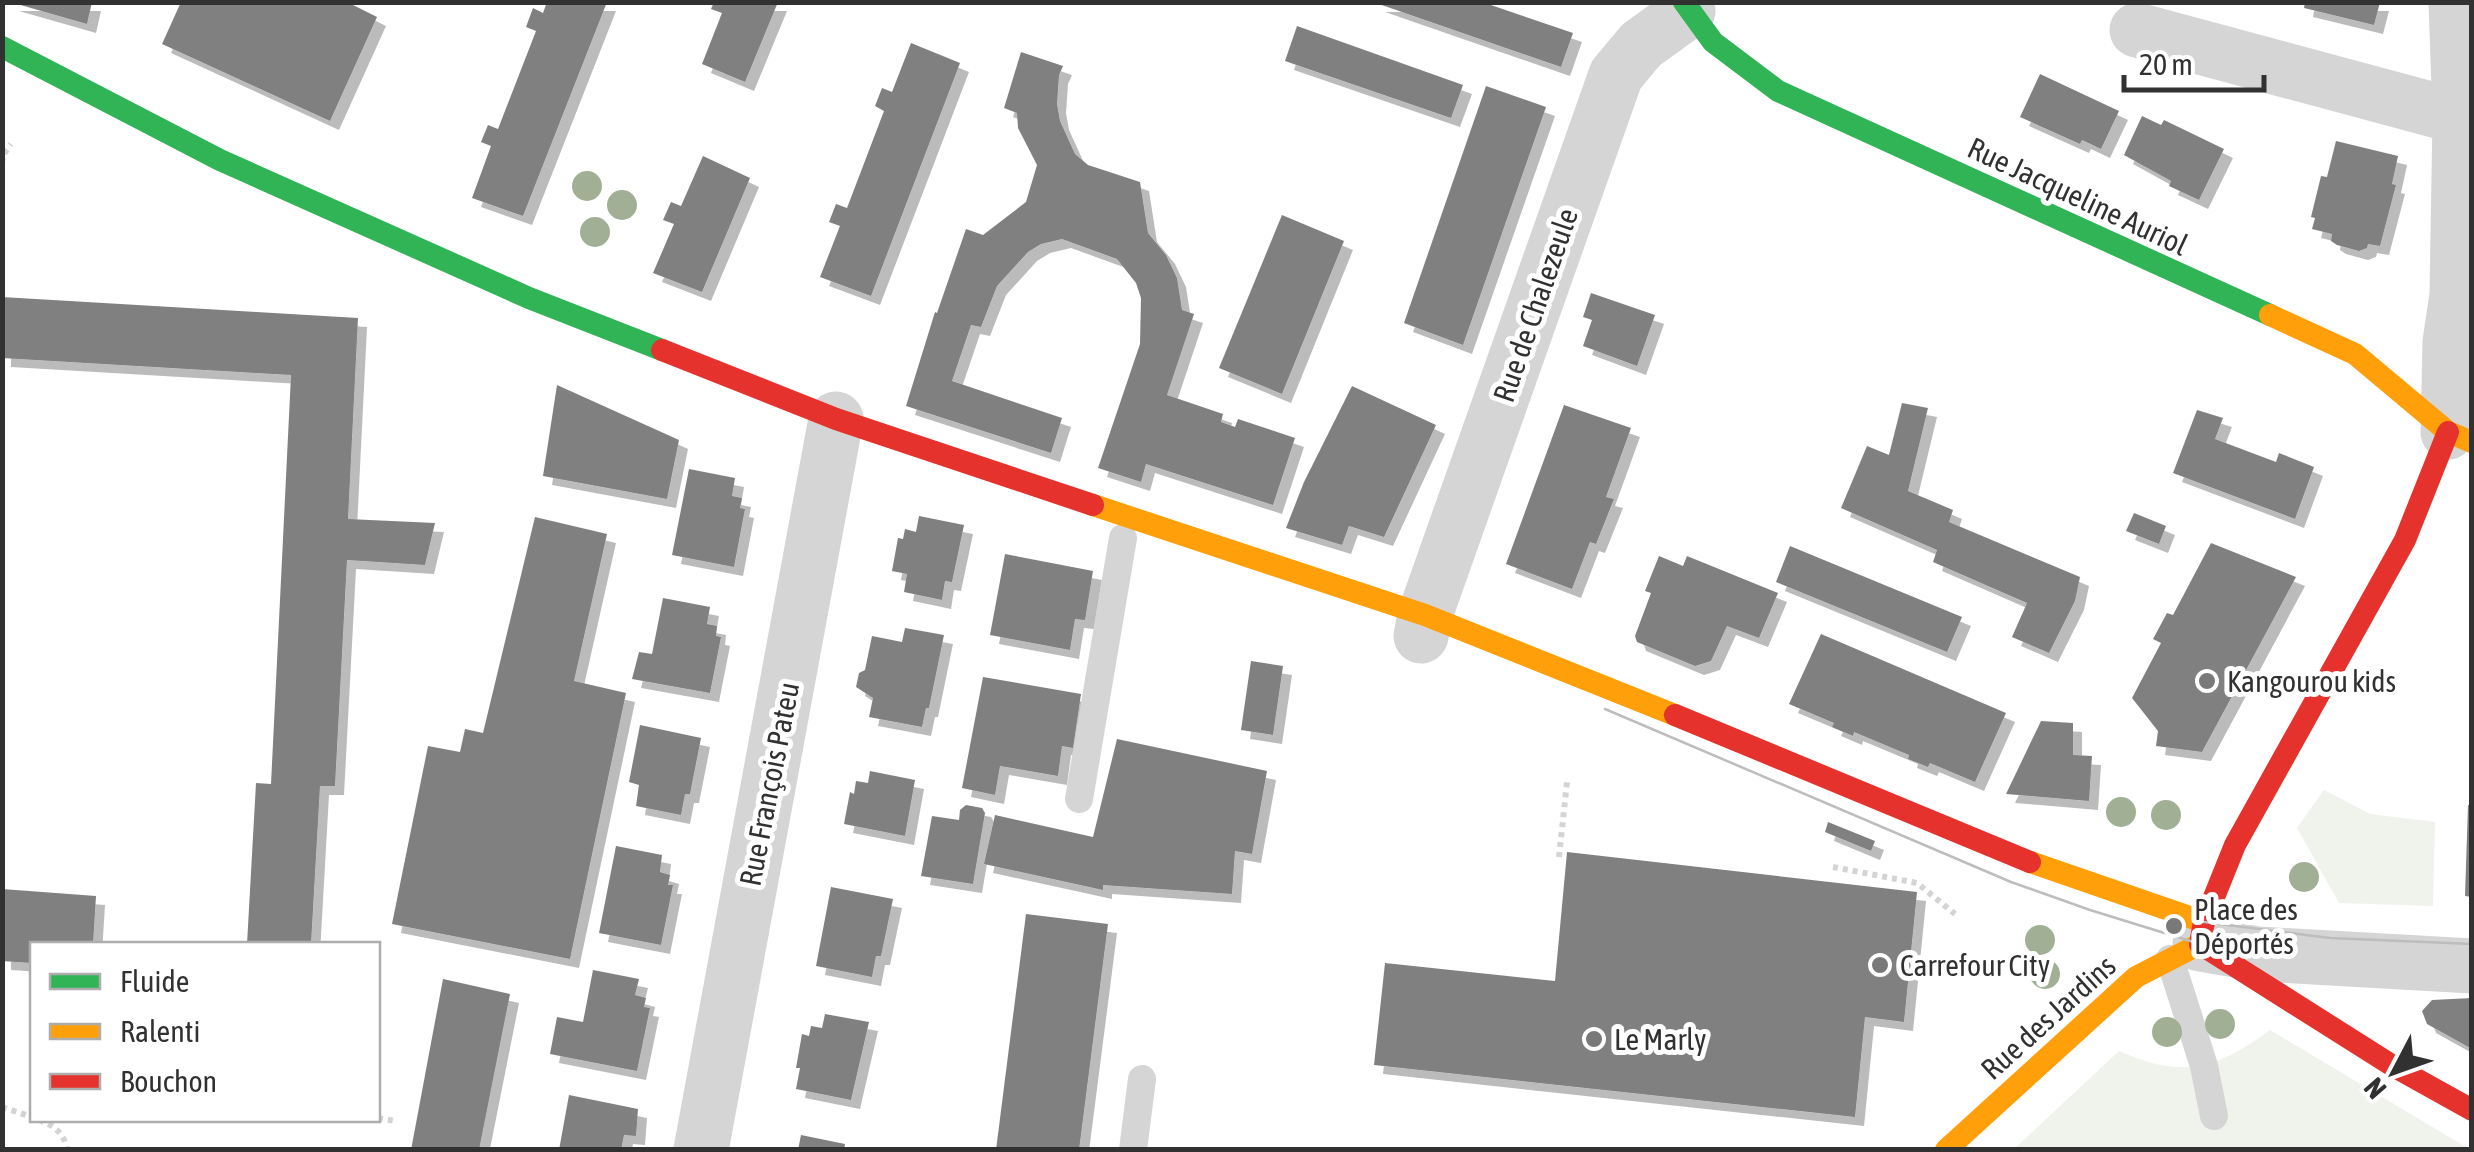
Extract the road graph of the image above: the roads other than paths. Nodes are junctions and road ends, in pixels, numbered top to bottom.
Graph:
1 (2456, 2) edge
2 (1686, 7) edge
3 (2137, 30) dead end
4 (2, 47) edge
5 (2, 70) edge
6 (2460, 117) junction
7 (834, 430) junction
8 (2460, 437) edge
9 (1123, 538) junction
10 (1423, 626) junction
11 (1079, 799) dead end
12 (2191, 942) junction
13 (2472, 966) edge
14 (1142, 1078) dead end
15 (2472, 1110) edge
16 (2214, 1116) dead end
17 (701, 1150) edge
18 (1133, 1150) edge
19 (1946, 1150) edge

1 - 6 street
2 - 8 street, Rue Jacqueline Auriol
2 - 10 street, Rue de Chalezeule
3 - 6 street
4 - 7 street
5 - 7 street
6 - 8 street
7 - 9 street
7 - 10 street
7 - 17 street, Rue François Pateu
8 - 12 street
9 - 10 street
9 - 11 lane
10 - 12 street
12 - 13 street
12 - 15 street
12 - 16 lane
12 - 19 street, Rue des Jardins
14 - 18 lane

